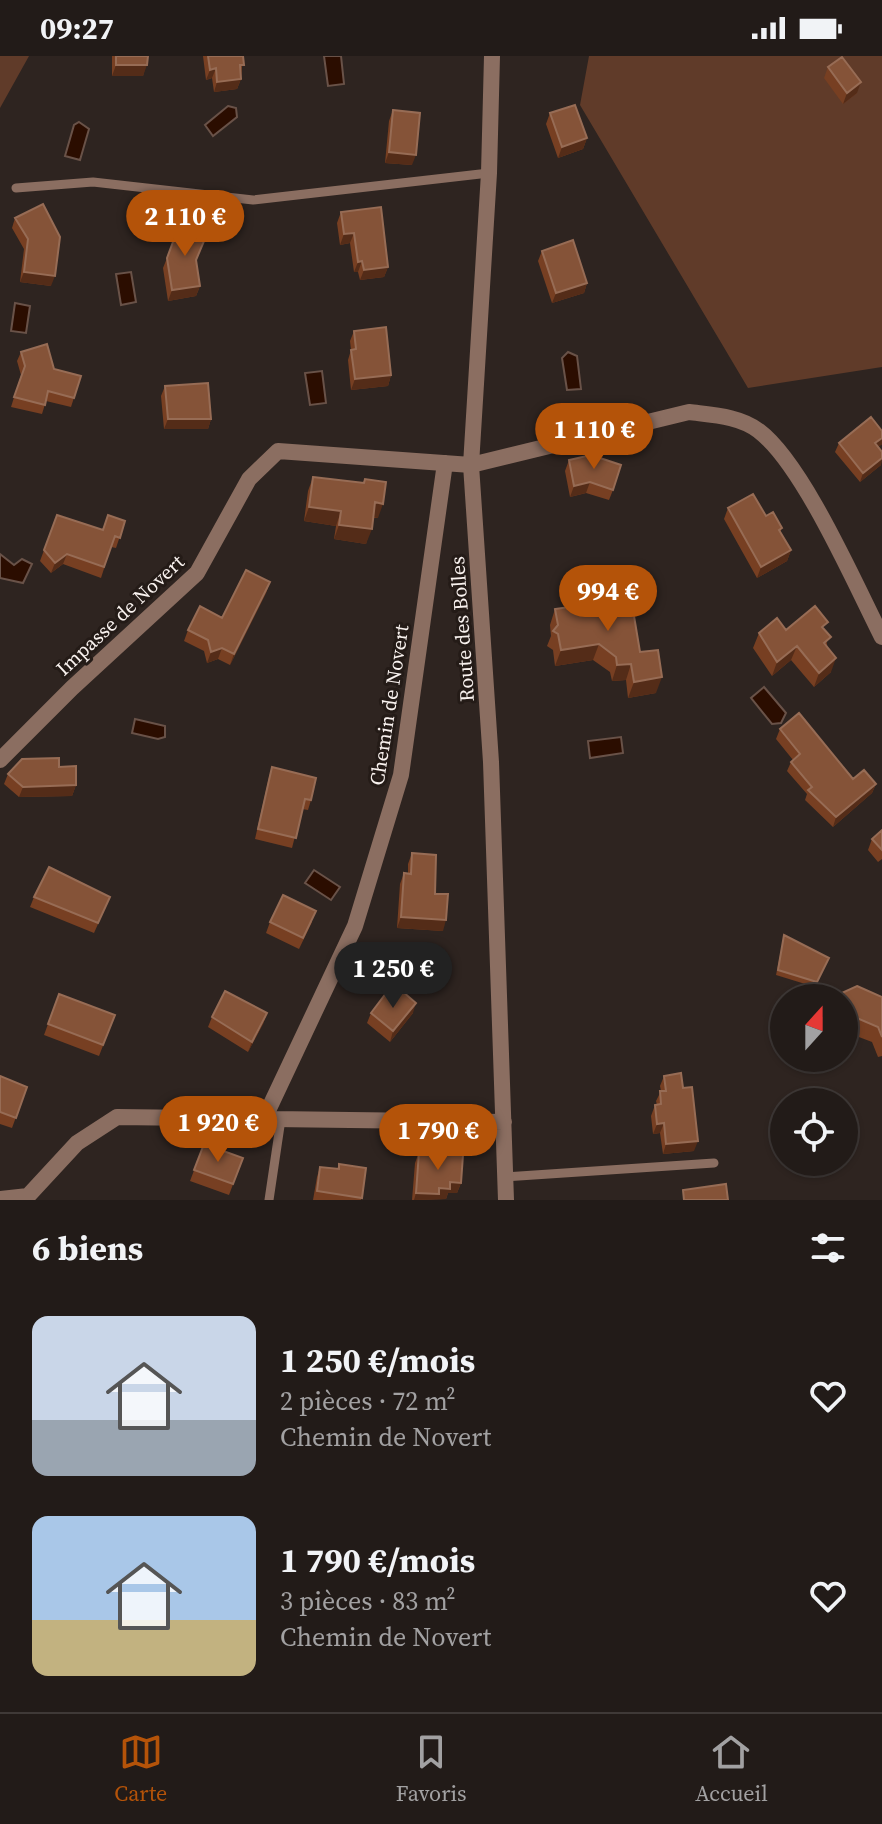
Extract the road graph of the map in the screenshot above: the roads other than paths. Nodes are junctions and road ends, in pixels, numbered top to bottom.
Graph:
1 (492, 56) edge
2 (489, 173) junction
3 (16, 188) dead end
4 (445, 463) junction
5 (471, 465) junction
6 (882, 637) edge
7 (0, 760) edge
8 (273, 1119) junction
9 (504, 1122) junction
10 (714, 1163) dead end
11 (505, 1177) junction
12 (0, 1199) edge
13 (269, 1200) edge
14 (506, 1200) edge

1 - 2 street, Route des Bolles
2 - 3 lane
2 - 5 street, Route des Bolles
4 - 5 street, Impasse de Novert
4 - 7 street, Impasse de Novert
4 - 8 street, Chemin de Novert
5 - 6 street, Impasse de Novert
5 - 9 street, Route des Bolles
8 - 9 street
8 - 12 street
8 - 13 lane
9 - 11 street, Route des Bolles
10 - 11 lane
11 - 14 street, Route des Bolles

